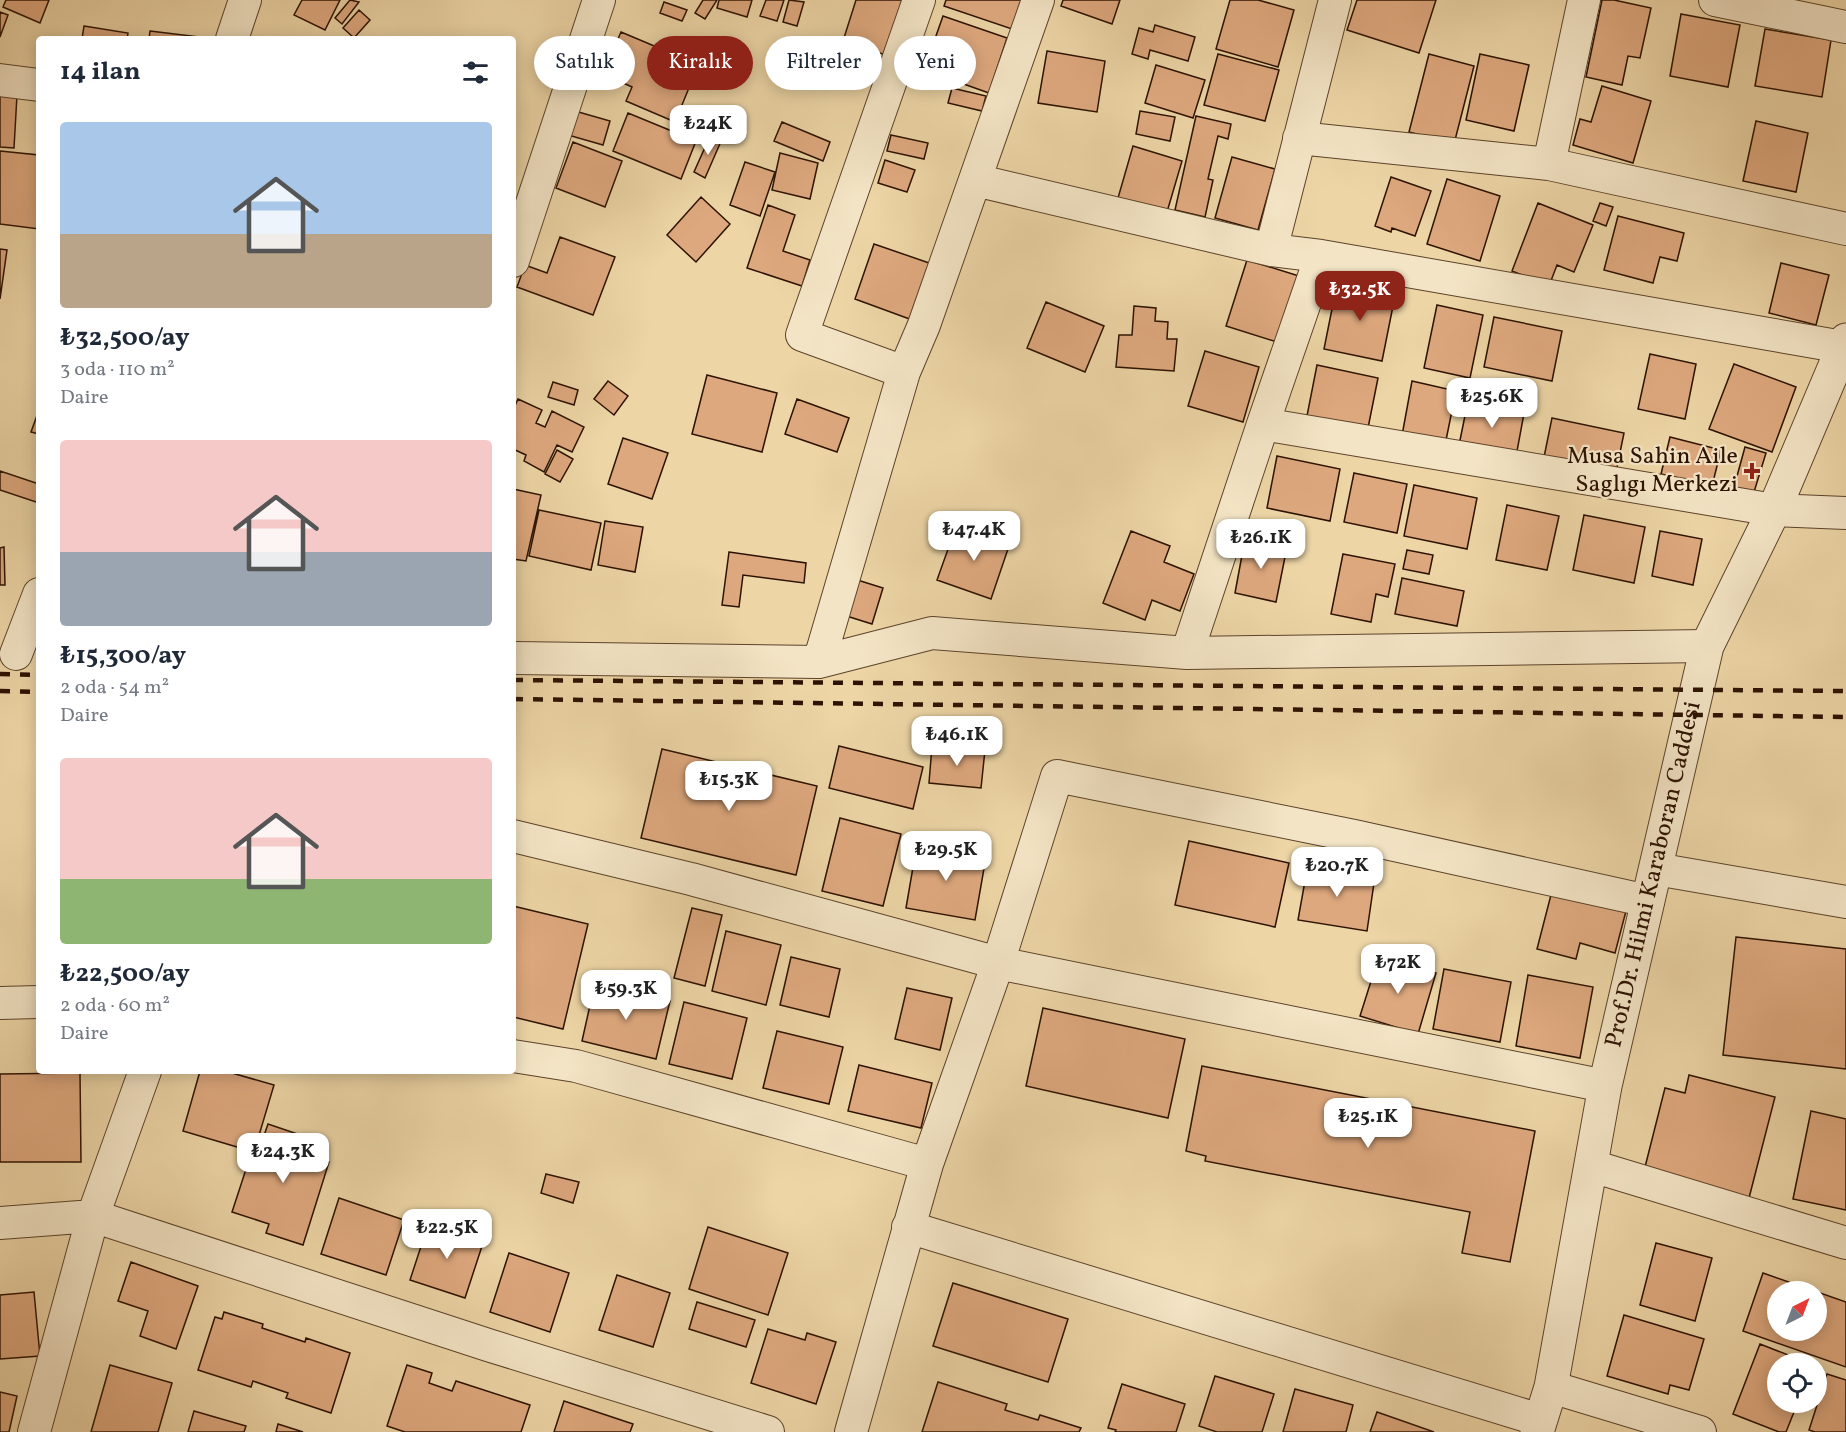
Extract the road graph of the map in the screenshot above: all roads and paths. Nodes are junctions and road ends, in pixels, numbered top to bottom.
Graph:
1 (245, 0) edge
2 (599, 0) edge
3 (919, 0) edge
4 (1038, 0) edge
5 (1335, 0) edge
6 (1584, 0) edge
7 (1715, 0) edge
8 (1846, 27) edge
9 (233, 36) edge
10 (0, 80) edge
11 (36, 85) edge
12 (1299, 138) junction
13 (1549, 164) junction
14 (975, 180) junction
15 (1846, 229) edge
16 (1271, 250) junction
17 (516, 252) edge
18 (1321, 256) junction
19 (1845, 344) edge
20 (904, 372) junction
21 (1263, 424) junction
22 (1774, 510) junction
23 (1846, 513) edge
24 (36, 603) edge
25 (1707, 646) junction
26 (1187, 653) junction
27 (18, 654) edge
28 (516, 658) edge
29 (819, 662) junction
30 (516, 837) edge
31 (1656, 869) junction
32 (1648, 901) junction
33 (1846, 902) edge
34 (998, 963) junction
35 (36, 1002) edge
36 (0, 1003) edge
37 (516, 1056) edge
38 (144, 1074) edge
39 (1605, 1086) junction
40 (927, 1164) junction
41 (1592, 1166) junction
42 (93, 1216) junction
43 (0, 1223) edge
44 (908, 1227) junction
45 (1846, 1243) edge
46 (1551, 1387) junction
47 (1539, 1426) edge
48 (34, 1432) edge
49 (768, 1432) edge
50 (851, 1432) edge
51 (1700, 1432) edge

1 - 9 street
2 - 17 street
3 - 20 street
4 - 14 street
5 - 12 street
6 - 13 street
7 - 8 street
10 - 11 street
12 - 13 street
12 - 16 street
13 - 15 street
14 - 16 street
14 - 20 street
16 - 18 street
18 - 19 street
18 - 21 street
19 - 22 street, Prof.Dr. Hilmi Karaboran Caddesi
20 - 29 street
21 - 22 street
21 - 26 street
22 - 23 street
22 - 25 street, Prof.Dr. Hilmi Karaboran Caddesi
24 - 27 street
25 - 26 street
25 - 31 street, Prof.Dr. Hilmi Karaboran Caddesi
26 - 29 street
28 - 29 street
30 - 34 street
31 - 32 street, Prof.Dr. Hilmi Karaboran Caddesi
31 - 33 street
32 - 34 street
32 - 39 street, Prof.Dr. Hilmi Karaboran Caddesi
34 - 39 street
34 - 40 street
35 - 36 street
37 - 40 street
38 - 42 street
39 - 41 street, Prof.Dr. Hilmi Karaboran Caddesi
40 - 44 street
41 - 45 street
41 - 46 street, Prof.Dr. Hilmi Karaboran Caddesi
42 - 43 street
42 - 48 street
42 - 49 street
44 - 47 street
44 - 50 street
46 - 47 street, Prof.Dr. Hilmi Karaboran Caddesi
46 - 51 street

